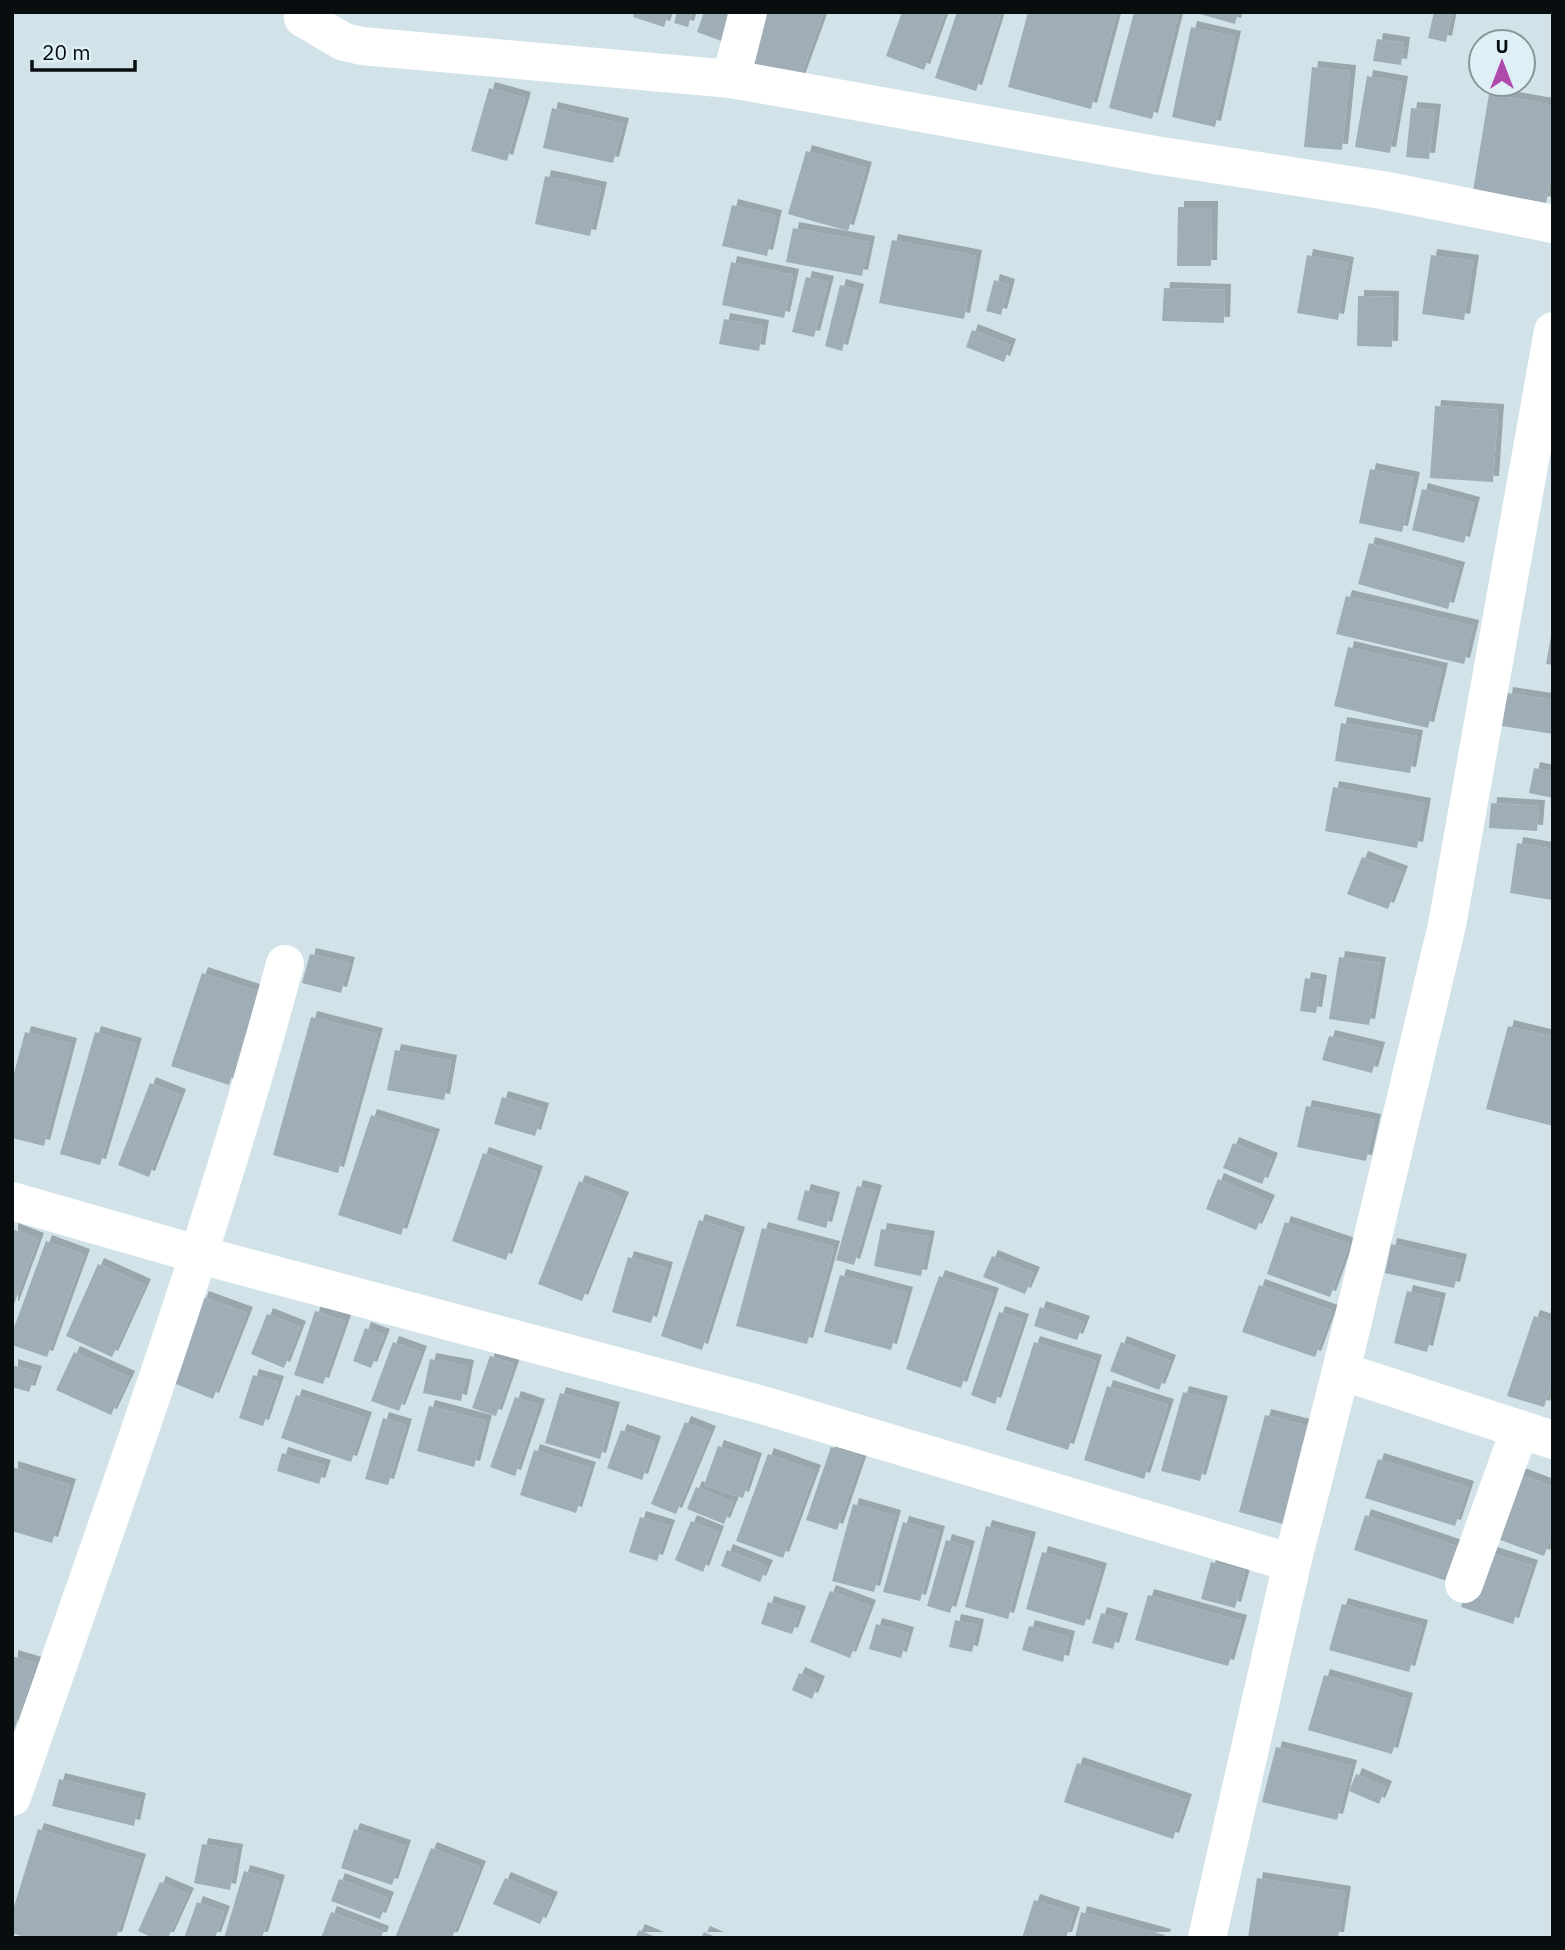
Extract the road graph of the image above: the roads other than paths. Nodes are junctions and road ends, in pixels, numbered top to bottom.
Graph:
1 (748, 12) edge
2 (303, 18) dead end
3 (731, 79) junction
4 (1553, 224) edge
5 (1553, 331) edge
6 (285, 964) dead end
7 (12, 1201) edge
8 (200, 1255) junction
9 (1341, 1371) junction
10 (1536, 1434) edge
11 (1292, 1563) junction
12 (1464, 1584) dead end
13 (12, 1797) edge
14 (1207, 1938) edge

1 - 3 street
2 - 3 street
3 - 4 street
5 - 9 street
6 - 8 street
7 - 8 street
8 - 11 street
8 - 13 street
9 - 10 street
9 - 11 street
10 - 12 street
11 - 14 street

